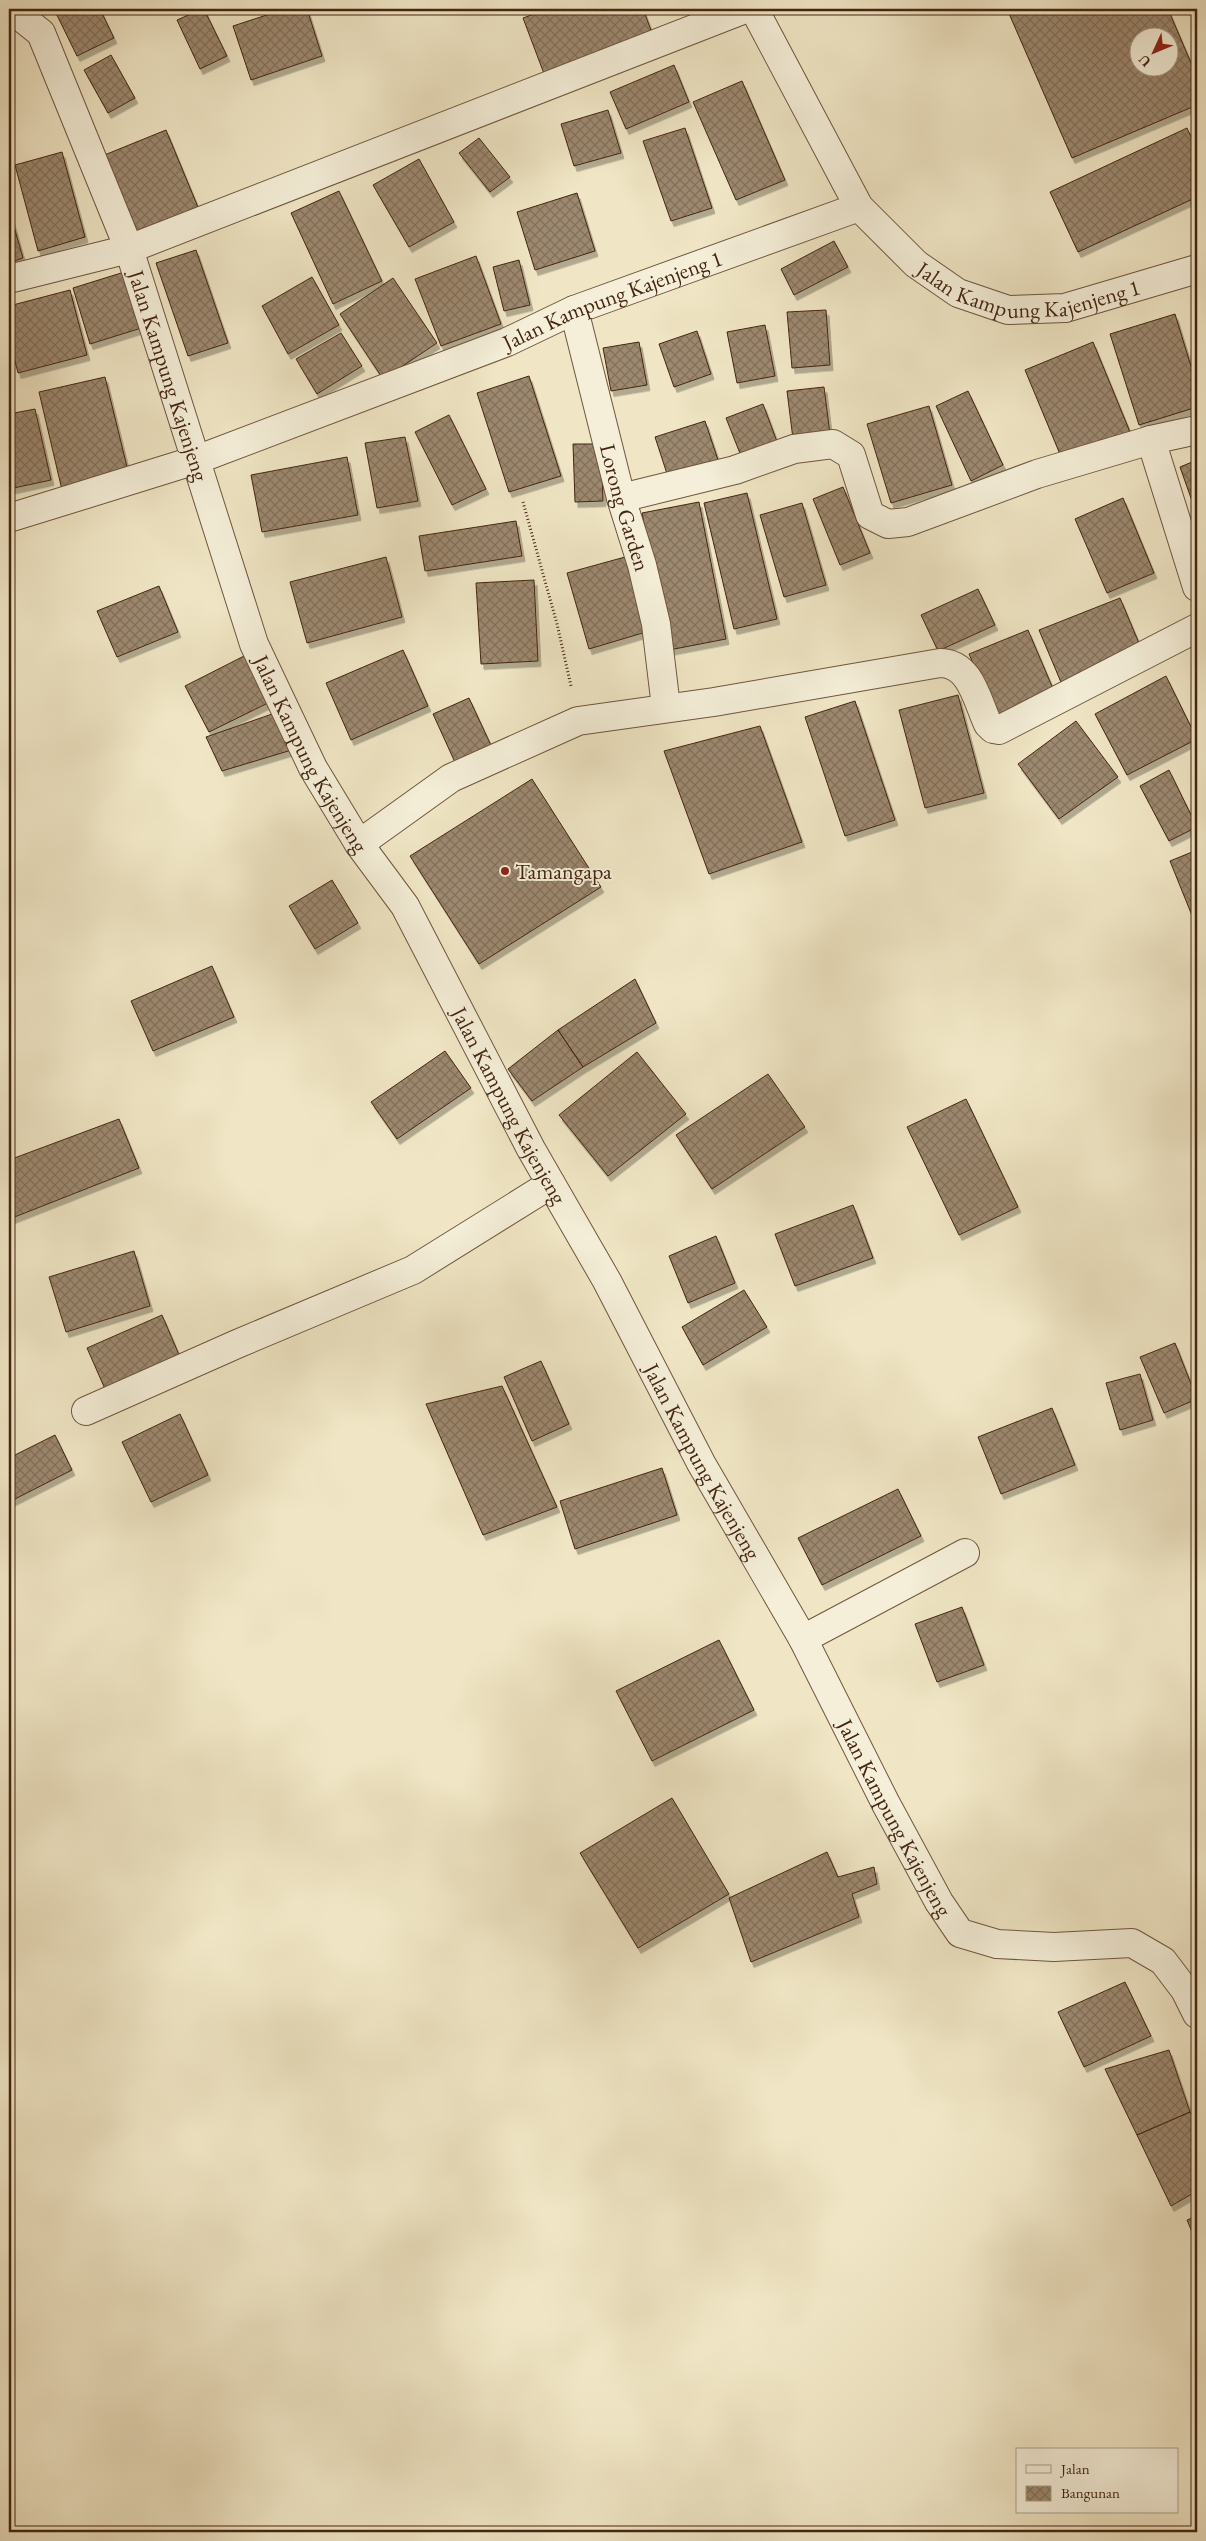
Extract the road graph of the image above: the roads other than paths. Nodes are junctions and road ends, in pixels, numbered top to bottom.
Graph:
1 (745, 9) edge
2 (754, 9) edge
3 (9, 13) edge
4 (860, 207) junction
5 (129, 250) junction
6 (1197, 269) edge
7 (9, 279) edge
8 (574, 310) junction
9 (1197, 430) edge
10 (1151, 440) junction
11 (196, 460) junction
12 (621, 498) junction
13 (9, 518) edge
14 (1197, 587) edge
15 (1197, 628) edge
16 (666, 707) junction
17 (359, 844) junction
18 (551, 1184) junction
19 (86, 1411) dead end
20 (965, 1553) dead end
21 (803, 1640) junction
22 (1197, 2014) edge

1 - 5 street
2 - 4 street
3 - 5 street, Jalan Kampung Kajenjeng
4 - 6 street, Jalan Kampung Kajenjeng 1
4 - 8 street, Jalan Kampung Kajenjeng 1
5 - 7 street
5 - 11 street, Jalan Kampung Kajenjeng
8 - 11 street, Jalan Kampung Kajenjeng 1
8 - 12 street, Lorong Garden
9 - 10 street
10 - 12 street
10 - 14 street
11 - 13 street, Jalan Kampung Kajenjeng 1
11 - 17 street, Jalan Kampung Kajenjeng
12 - 16 street, Lorong Garden
15 - 16 street
16 - 17 street
17 - 18 street, Jalan Kampung Kajenjeng
18 - 19 street
18 - 21 street, Jalan Kampung Kajenjeng
20 - 21 street
21 - 22 street, Jalan Kampung Kajenjeng

